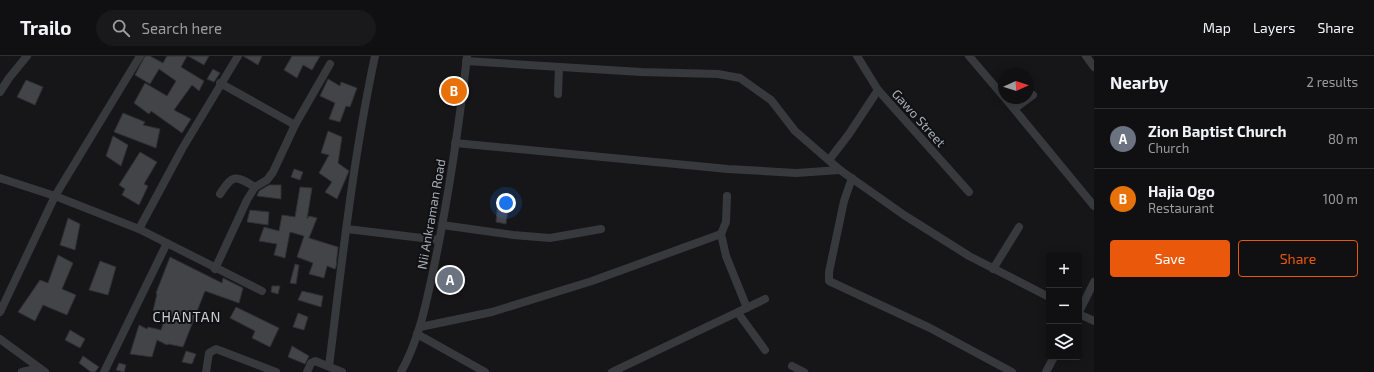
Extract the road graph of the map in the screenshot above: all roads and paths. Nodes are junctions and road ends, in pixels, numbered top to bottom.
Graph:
1 (27, 56) edge
2 (140, 56) edge
3 (238, 56) edge
4 (375, 56) edge
5 (857, 56) edge
6 (969, 56) edge
7 (1086, 56) edge
8 (467, 59) edge
9 (330, 64) dead end
10 (558, 67) junction
11 (1094, 67) edge
12 (220, 83) junction
13 (878, 90) junction
14 (998, 91) edge
15 (0, 92) edge
16 (558, 94) dead end
17 (1009, 104) edge
18 (1021, 104) edge
19 (1014, 109) junction
20 (295, 125) junction
21 (455, 143) junction
22 (829, 160) junction
23 (840, 170) junction
24 (0, 178) edge
25 (852, 178) junction
26 (254, 188) junction
27 (970, 192) dead end
28 (220, 194) dead end
29 (55, 196) junction
30 (727, 196) dead end
31 (1094, 206) edge
32 (442, 225) junction
33 (1019, 227) dead end
34 (139, 229) junction
35 (347, 229) junction
36 (602, 229) dead end
37 (722, 234) junction
38 (440, 240) junction
39 (167, 244) junction
40 (215, 269) junction
41 (994, 269) junction
42 (1094, 282) edge
43 (262, 291) dead end
44 (1046, 295) edge
45 (765, 299) dead end
46 (1082, 307) edge
47 (747, 308) junction
48 (0, 312) edge
49 (738, 313) junction
50 (1082, 315) edge
51 (1094, 321) edge
52 (418, 331) junction
53 (0, 339) edge
54 (765, 350) dead end
55 (1052, 360) edge
56 (329, 366) junction
57 (792, 366) dead end
58 (42, 370) edge
59 (404, 371) edge
60 (22, 372) edge
61 (104, 372) edge
62 (206, 372) edge
63 (276, 372) edge
64 (307, 372) edge
65 (342, 372) edge
66 (485, 372) edge
67 (612, 372) edge
68 (804, 372) edge
69 (1012, 372) edge
70 (1046, 372) edge

1 - 15 street
2 - 29 street
3 - 12 street
4 - 35 street
5 - 13 street, Gawo Street
6 - 14 street
7 - 11 street
8 - 10 street
8 - 21 street, Nii Ankraman Road
9 - 20 street
10 - 16 street
10 - 22 street
12 - 20 street
12 - 34 street
13 - 22 street
13 - 27 street, Gawo Street
17 - 19 street
18 - 19 street
19 - 31 street
20 - 26 street
21 - 23 street
21 - 32 street, Nii Ankraman Road
22 - 23 street
23 - 25 street
24 - 29 street
25 - 41 street
25 - 69 street
26 - 28 street
26 - 40 street
29 - 34 street
29 - 48 street
30 - 37 street
32 - 36 street
32 - 38 street, Nii Ankraman Road
33 - 41 street
34 - 39 street
35 - 38 street
35 - 56 street
37 - 47 street
37 - 52 street
38 - 52 street, Nii Ankraman Road
39 - 40 street
39 - 61 street
40 - 43 street
41 - 44 street
42 - 46 street
45 - 47 street
47 - 49 street
49 - 54 street
49 - 67 street
50 - 51 street
52 - 59 street, Nii Ankraman Road
52 - 66 street
53 - 58 street
55 - 70 street
56 - 64 street
56 - 65 street
57 - 68 street
58 - 60 street
62 - 63 street

